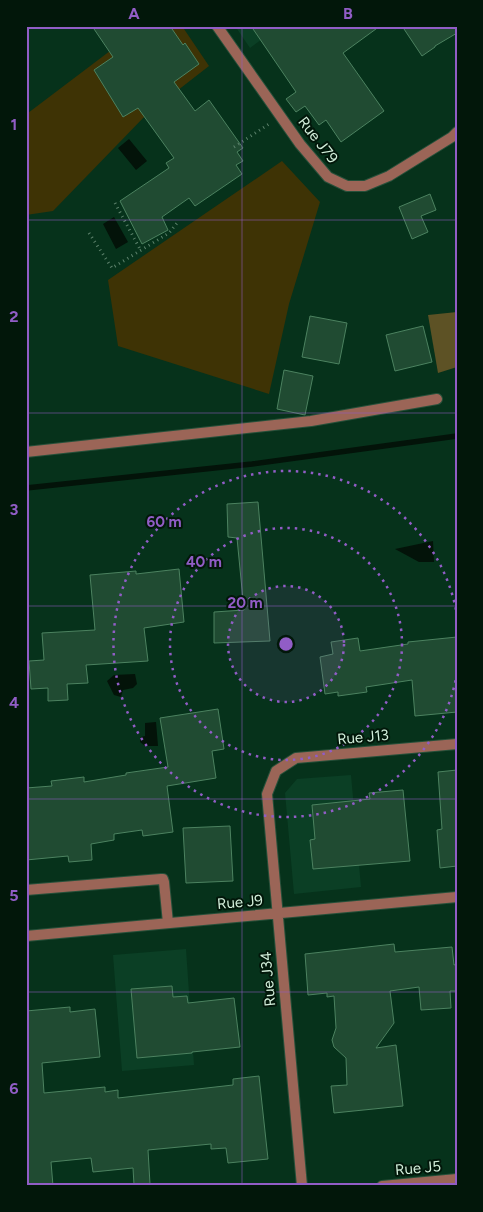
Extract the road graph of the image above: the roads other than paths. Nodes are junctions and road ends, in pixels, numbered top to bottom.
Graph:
1 (217, 26) edge
2 (457, 132) edge
3 (437, 399) dead end
4 (26, 452) edge
5 (457, 744) edge
6 (276, 771) joint
7 (26, 890) edge
8 (457, 897) edge
9 (278, 913) junction
10 (168, 923) junction
11 (26, 936) edge
12 (457, 1179) edge
13 (393, 1185) edge
14 (302, 1186) edge
15 (382, 1186) edge

1 - 2 street, Rue J79
3 - 4 street
5 - 6 street, Rue J13
6 - 9 street, Rue J34
7 - 10 street
8 - 9 street, Rue J9
9 - 10 street, Rue J9
9 - 14 street, Rue J34
10 - 11 street, Rue J9
12 - 13 street, Rue J5
13 - 15 street, Rue J5

